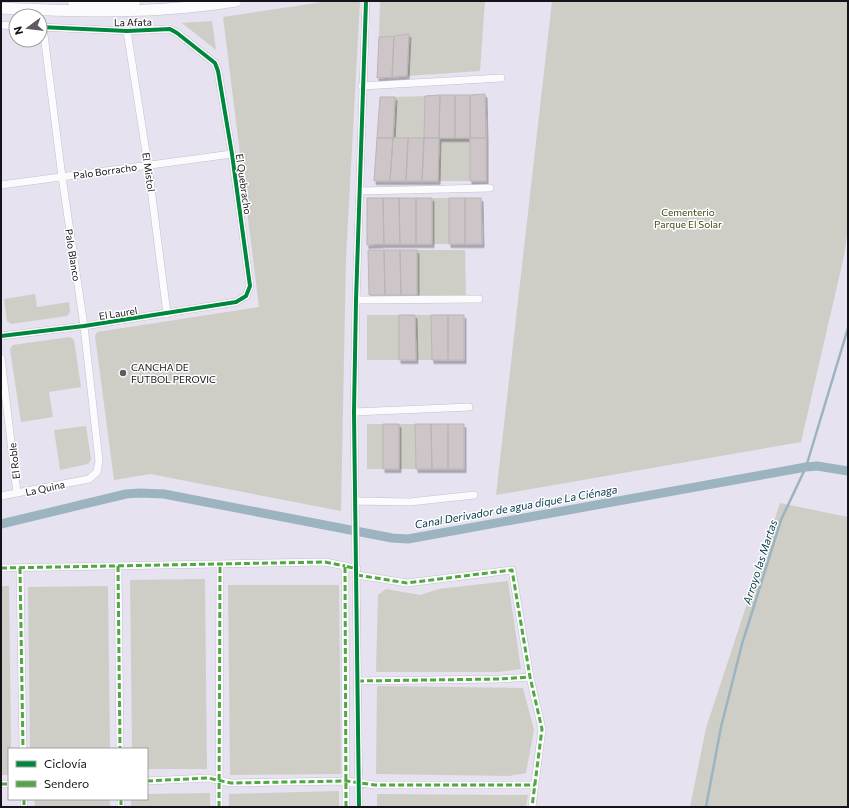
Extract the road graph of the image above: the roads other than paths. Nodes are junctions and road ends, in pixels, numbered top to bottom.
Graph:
1 (73, 1) edge
2 (135, 1) edge
3 (236, 1) edge
4 (366, 1) edge
5 (1, 8) edge
6 (48, 27) edge
7 (127, 31) junction
8 (45, 48) edge
9 (215, 63) joint
10 (501, 78) dead end
11 (362, 86) junction
12 (232, 154) junction
13 (148, 165) junction
14 (62, 177) junction
15 (1, 185) edge
16 (490, 188) dead end
17 (360, 191) junction
18 (480, 299) dead end
19 (356, 300) junction
20 (236, 302) joint
21 (167, 314) junction
22 (84, 326) junction
23 (1, 336) edge
24 (1, 358) edge
25 (469, 407) dead end
26 (354, 412) junction
27 (89, 479) joint
28 (17, 493) junction
29 (474, 494) dead end
30 (1, 496) edge
31 (354, 502) junction
32 (220, 564) junction
33 (118, 566) junction
34 (345, 566) junction
35 (1, 568) edge
36 (20, 568) junction
37 (357, 572) junction
38 (530, 677) junction
39 (358, 681) junction
40 (23, 748) edge
41 (120, 748) edge
42 (148, 781) edge
43 (219, 781) junction
44 (346, 781) junction
45 (358, 782) junction
46 (535, 785) junction
47 (219, 807) edge
48 (346, 807) edge
49 (359, 807) edge
50 (532, 807) edge

1 - 2 main road
3 - 5 main road
4 - 11 street
6 - 7 street, La Afata
7 - 9 street, La Afata
7 - 13 street, El Mistol
8 - 14 street, Palo Blanco
9 - 12 street, El Quebracho
10 - 11 street
11 - 17 street
12 - 13 street, Palo Borracho
12 - 20 street, El Quebracho
13 - 14 street, Palo Borracho
13 - 21 street, El Mistol
14 - 15 street, Palo Borracho
14 - 22 street, Palo Blanco
16 - 17 street
17 - 19 street
18 - 19 street
19 - 26 street
20 - 21 street, El Laurel
21 - 22 street, El Laurel
22 - 23 street, El Laurel
22 - 27 street, Palo Blanco
24 - 28 street, El Roble
25 - 26 street
26 - 31 street
27 - 28 street, La Quina
28 - 30 street, La Quina
29 - 31 street
31 - 37 street
32 - 33 street
32 - 34 street
32 - 43 street
33 - 36 street
33 - 41 street
34 - 37 street
34 - 44 street
35 - 36 street
36 - 40 street
37 - 38 street
37 - 39 street
38 - 39 street
38 - 46 street
39 - 45 street
42 - 43 street
43 - 44 street
43 - 47 street
44 - 45 street
44 - 48 street
45 - 46 street
45 - 49 street
46 - 50 street

